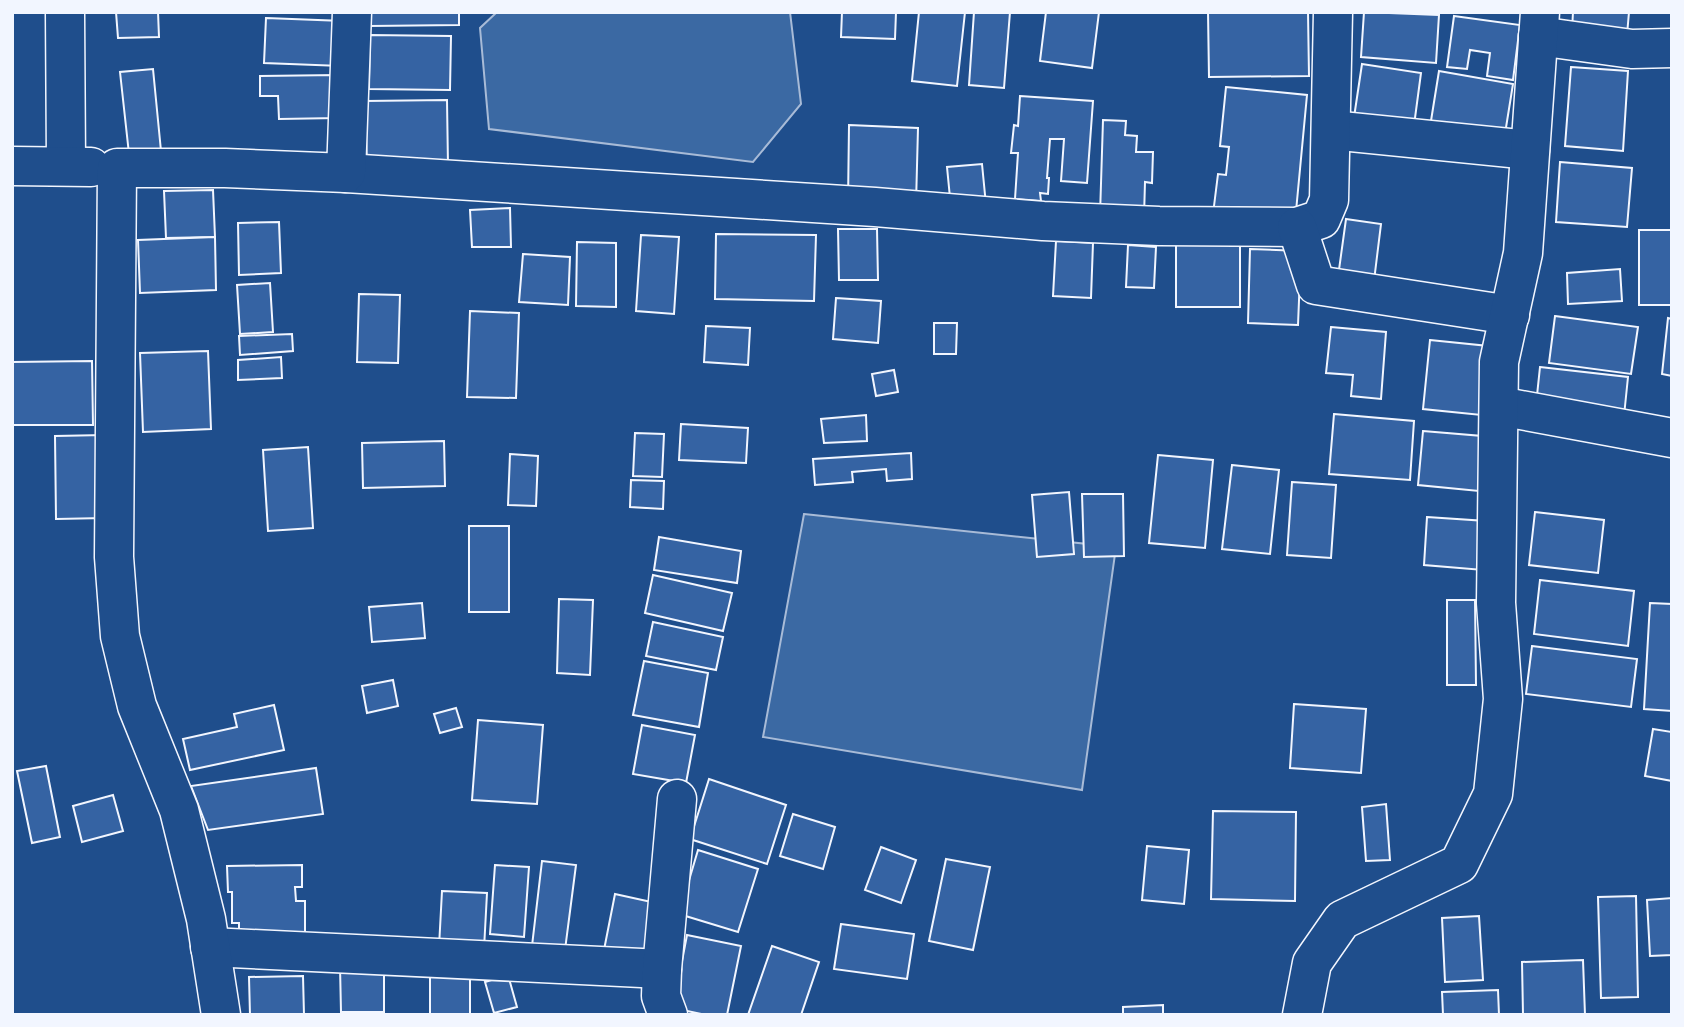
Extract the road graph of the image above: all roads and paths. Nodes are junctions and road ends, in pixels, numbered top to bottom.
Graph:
1 (65, 12) edge
2 (352, 12) edge
3 (1333, 12) edge
4 (1539, 24) edge
5 (1672, 48) edge
6 (1331, 130) junction
7 (1530, 150) junction
8 (66, 165) junction
9 (12, 166) edge
10 (117, 168) junction
11 (346, 173) junction
12 (1297, 228) junction
13 (1510, 314) junction
14 (1499, 406) junction
15 (1672, 438) edge
16 (677, 799) dead end
17 (210, 947) junction
18 (662, 969) junction
19 (221, 1015) edge
20 (668, 1015) edge
21 (1302, 1015) edge

1 - 8 street
2 - 11 street
3 - 6 street
4 - 5 street
4 - 7 street
6 - 7 street
6 - 12 street
7 - 13 street
8 - 9 street
8 - 10 street
10 - 11 street
10 - 17 street
11 - 12 street
12 - 13 street
13 - 14 street
14 - 15 street
14 - 21 street
16 - 18 street
17 - 18 street
17 - 19 street
18 - 20 street

